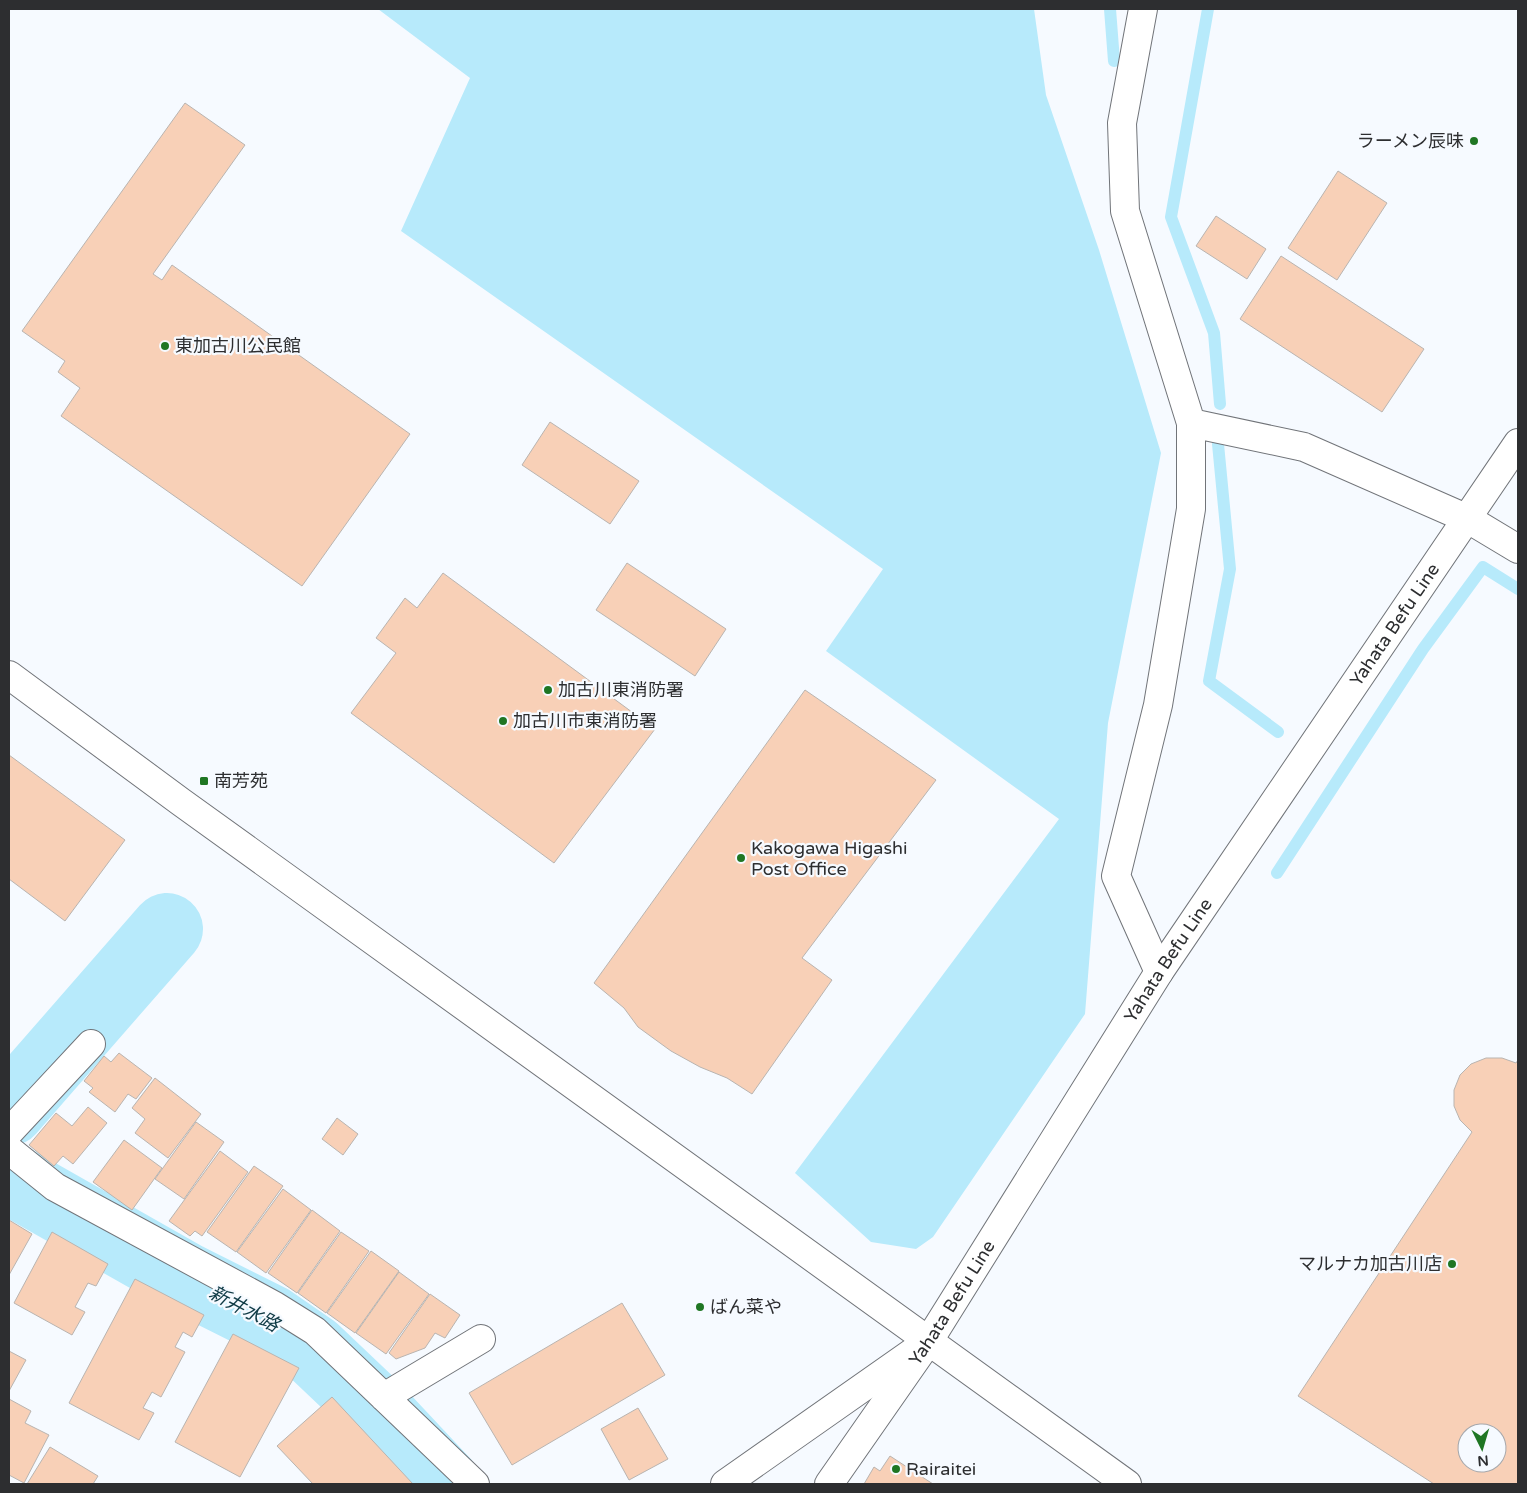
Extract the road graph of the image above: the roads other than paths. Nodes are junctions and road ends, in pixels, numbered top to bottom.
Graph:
1 (1143, 9) edge
2 (1191, 423) junction
3 (1518, 443) edge
4 (1468, 518) junction
5 (1518, 549) edge
6 (9, 675) edge
7 (1159, 972) junction
8 (91, 1044) dead end
9 (9, 1132) edge
10 (9, 1150) edge
11 (481, 1339) dead end
12 (928, 1342) junction
13 (384, 1397) junction
14 (475, 1484) edge
15 (725, 1484) edge
16 (829, 1484) edge
17 (1127, 1484) edge

1 - 2 street
2 - 4 street
2 - 7 street
3 - 4 street, Yahata Befu Line
4 - 5 street
4 - 7 street, Yahata Befu Line
6 - 12 street
7 - 12 street, Yahata Befu Line
8 - 9 street
10 - 13 street
11 - 13 street
12 - 15 street
12 - 16 street, Yahata Befu Line
12 - 17 street
13 - 14 street

